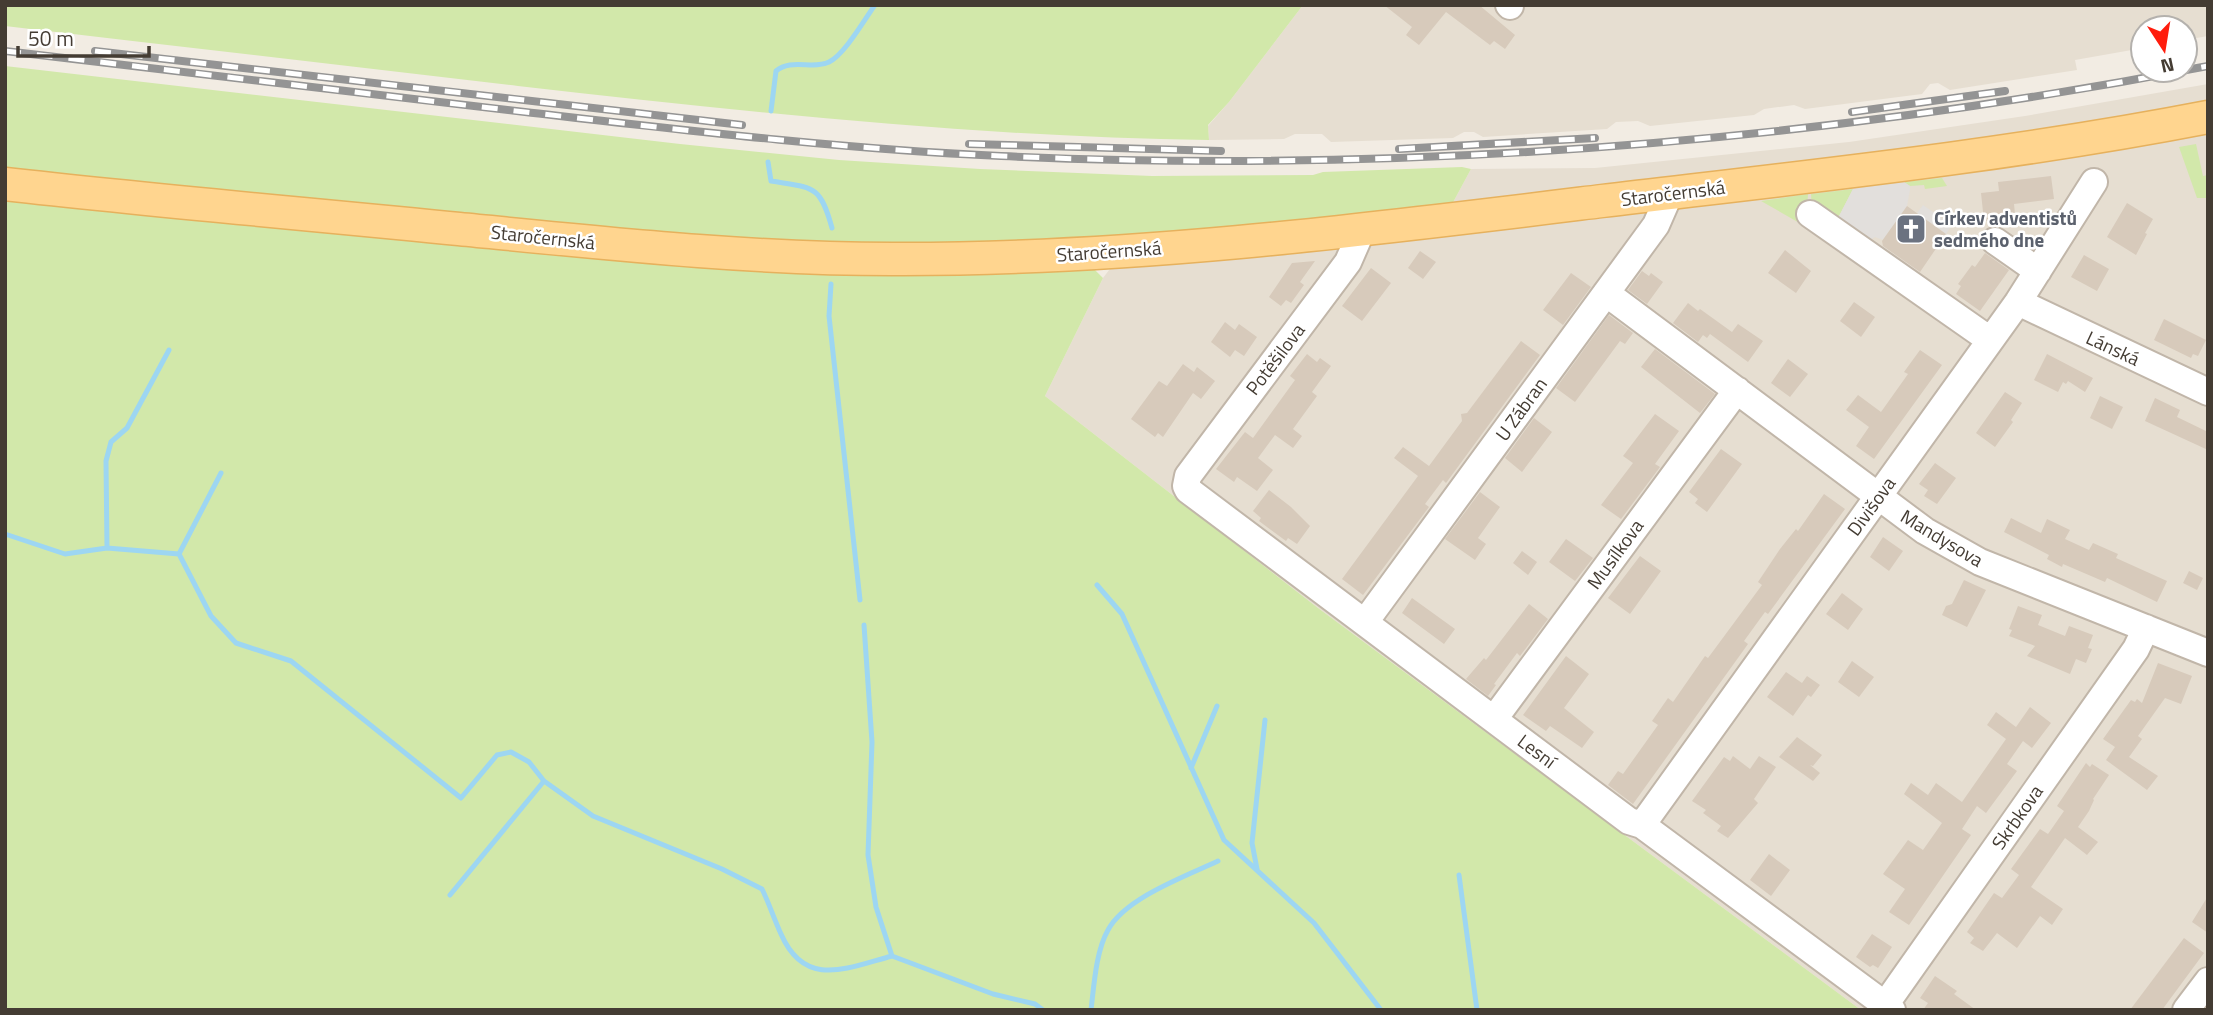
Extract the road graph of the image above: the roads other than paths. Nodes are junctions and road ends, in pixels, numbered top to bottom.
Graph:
1 (2208, 117) edge
2 (2094, 182) dead end
3 (5, 184) edge
4 (1670, 193) junction
5 (1810, 214) dead end
6 (1362, 230) junction
7 (1994, 241) dead end
8 (2038, 271) junction
9 (1606, 293) junction
10 (2018, 302) junction
11 (1990, 340) junction
12 (1737, 390) junction
13 (2208, 392) edge
14 (1186, 486) joint
15 (1878, 496) junction
16 (1365, 622) junction
17 (2146, 628) junction
18 (2208, 653) edge
19 (1493, 719) junction
20 (1642, 825) junction
21 (2208, 981) edge
22 (1888, 1007) edge
23 (2186, 1010) edge

1 - 4 main road, Staročernská
2 - 8 street, Divišova
3 - 6 main road, Staročernská
4 - 6 main road, Staročernská
4 - 9 street, U Zábran
5 - 11 street
6 - 14 street, Potěšilova
7 - 8 street
8 - 10 street, Divišova
9 - 12 street, Mandysova
9 - 16 street, U Zábran
10 - 11 street, Divišova
10 - 13 street, Lánská
11 - 15 street, Divišova
12 - 15 street, Mandysova
12 - 19 street, Musílkova
14 - 16 street, Lesní
15 - 17 street, Mandysova
15 - 20 street, Divišova
16 - 19 street, Lesní
17 - 18 street, Mandysova
17 - 22 street, Skrbkova
19 - 20 street, Lesní
20 - 22 street, Lesní
21 - 23 street

